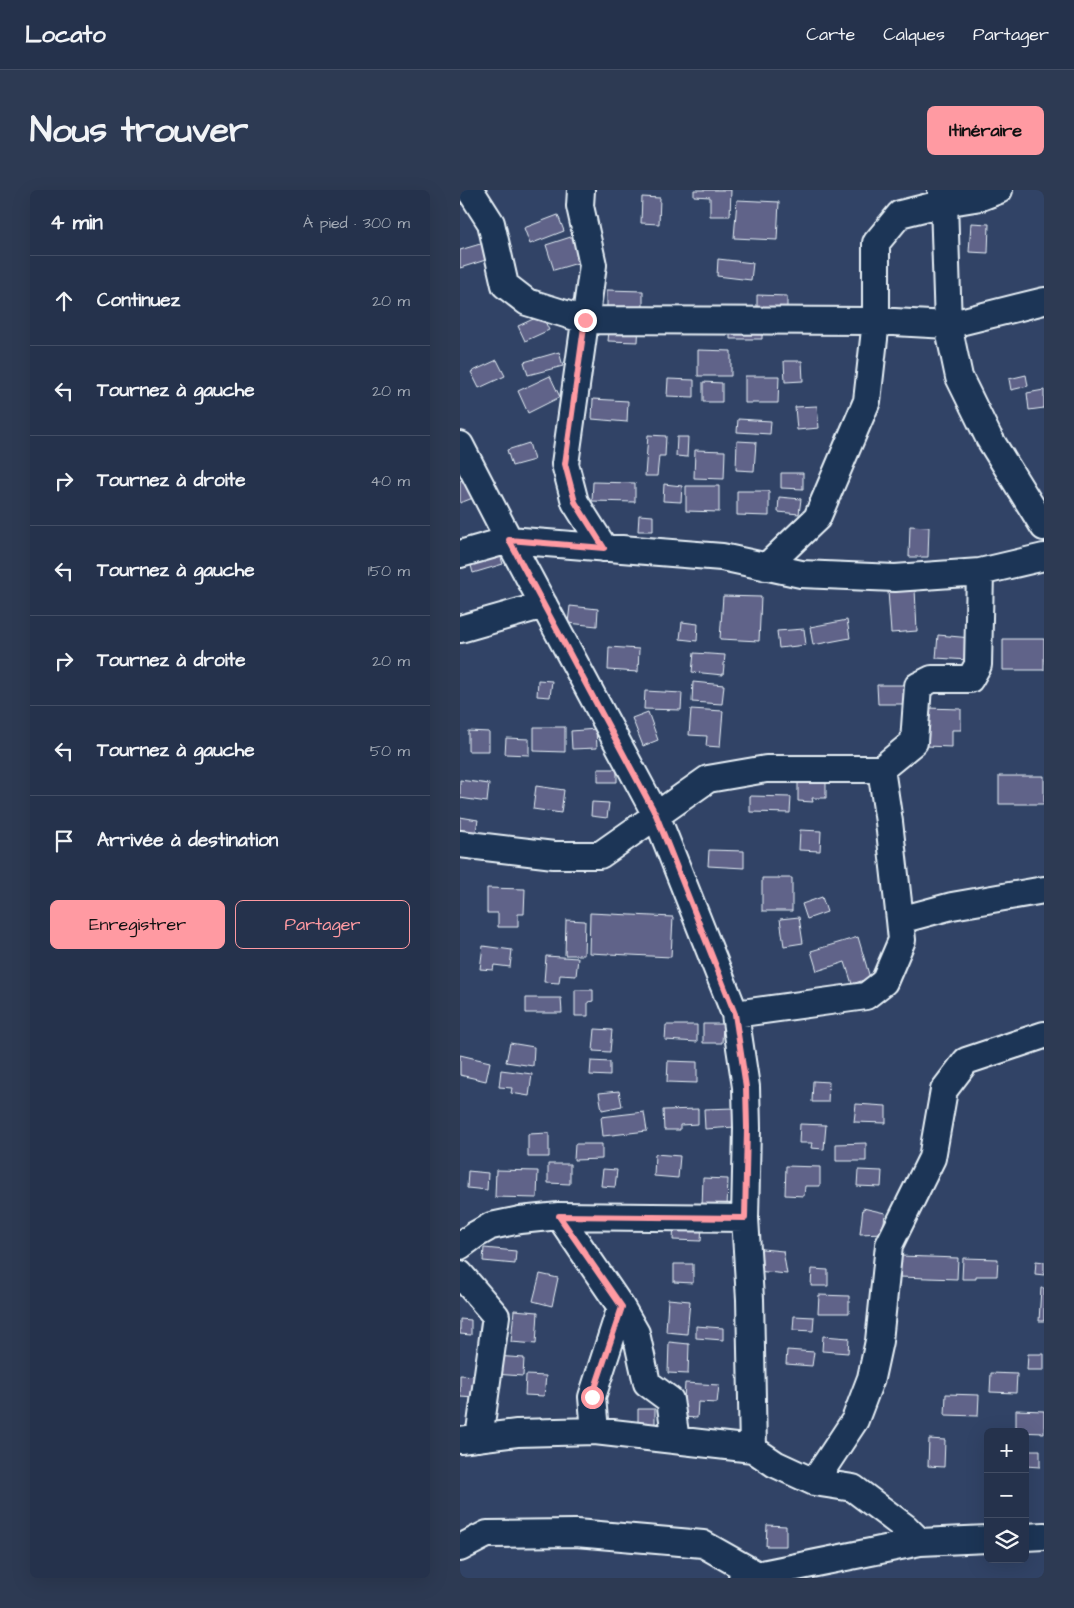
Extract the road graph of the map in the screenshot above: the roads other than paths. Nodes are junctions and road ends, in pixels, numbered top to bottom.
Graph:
1 (470, 190) edge
2 (582, 190) edge
3 (999, 190) edge
4 (942, 197) edge
5 (1044, 301) edge
6 (585, 320) junction
7 (876, 321) junction
8 (948, 325) junction
9 (460, 445) edge
10 (1044, 527) edge
11 (509, 540) junction
12 (604, 548) junction
13 (460, 554) edge
14 (1044, 557) edge
15 (766, 568) junction
16 (980, 572) junction
17 (544, 605) junction
18 (460, 629) edge
19 (881, 769) junction
20 (656, 815) junction
21 (460, 844) edge
22 (1044, 890) edge
23 (900, 920) junction
24 (735, 1014) junction
25 (1044, 1035) edge
26 (559, 1216) junction
27 (745, 1218) junction
28 (460, 1246) edge
29 (460, 1274) edge
30 (622, 1307) junction
31 (595, 1431) junction
32 (470, 1439) edge
33 (676, 1440) junction
34 (753, 1449) junction
35 (814, 1482) junction
36 (1044, 1536) edge
37 (1029, 1537) edge
38 (984, 1539) edge
39 (920, 1542) junction
40 (460, 1548) edge
41 (749, 1576) edge

1 - 6 street
2 - 6 street
3 - 4 street
4 - 7 street
4 - 8 street
5 - 8 street
6 - 7 street
6 - 12 street
7 - 8 street
7 - 15 street
8 - 10 street
9 - 11 street
11 - 12 street
11 - 13 street
11 - 17 street
12 - 15 street
14 - 16 street
15 - 16 street
16 - 19 street
17 - 18 street
17 - 20 street
19 - 20 street
19 - 23 street
20 - 21 street
20 - 24 street
22 - 23 street
23 - 24 street
24 - 27 street
25 - 35 street
26 - 27 street
26 - 28 street
26 - 30 street
27 - 34 street
29 - 32 street
30 - 31 street
30 - 33 street
31 - 32 street
31 - 33 street
33 - 34 street
34 - 35 street
35 - 39 street
36 - 37 street
38 - 39 street
39 - 41 street
40 - 41 street

